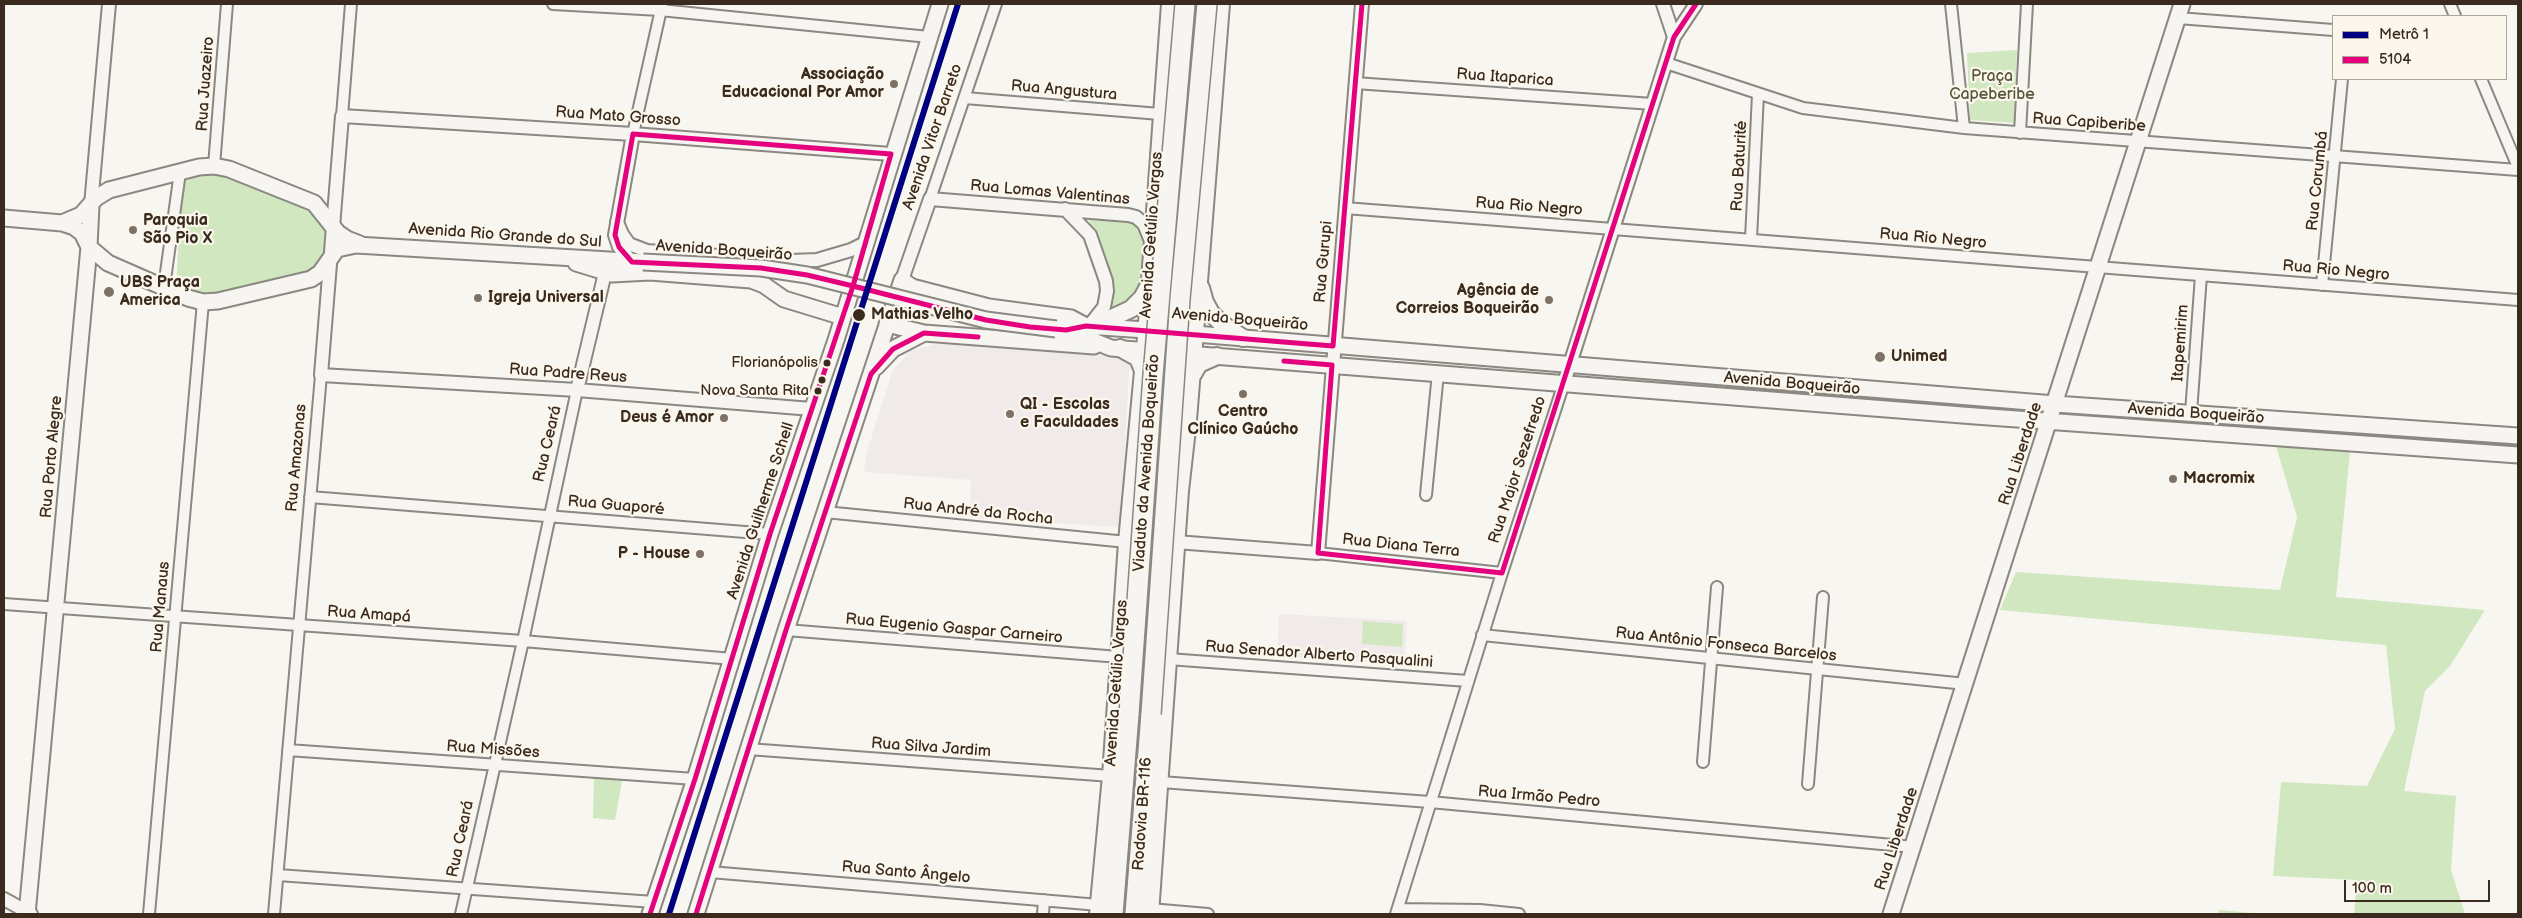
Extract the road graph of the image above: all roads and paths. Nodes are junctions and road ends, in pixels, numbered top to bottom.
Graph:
1 (109, 4) edge
2 (227, 4) edge
3 (351, 4) edge
4 (553, 4) edge
5 (940, 4) edge
6 (996, 4) edge
7 (1163, 4) edge
8 (1170, 4) edge
9 (1185, 4) edge
10 (1208, 4) edge
11 (1222, 4) edge
12 (1362, 4) edge
13 (1663, 4) edge
14 (1696, 4) edge
15 (1951, 4) edge
16 (2027, 4) edge
17 (661, 7) edge
18 (2180, 11) edge
19 (2332, 30) edge
20 (929, 37) junction
21 (1674, 37) junction
22 (1666, 63) junction
23 (2342, 80) edge
24 (2481, 80) edge
25 (1355, 83) junction
26 (1758, 94) junction
27 (965, 98) junction
28 (1653, 104) junction
29 (1160, 114) junction
30 (342, 116) junction
31 (1964, 128) junction
32 (2020, 133) junction
33 (633, 134) junction
34 (2139, 142) junction
35 (891, 154) junction
36 (2336, 157) junction
37 (214, 166) junction
38 (2518, 169) edge
39 (180, 172) junction
40 (930, 199) junction
41 (91, 205) junction
42 (1345, 208) junction
43 (1065, 209) junction
44 (4, 218) edge
45 (617, 222) junction
46 (62, 223) junction
47 (1615, 228) junction
48 (334, 229) junction
49 (1751, 239) junction
50 (867, 242) junction
51 (1152, 243) junction
52 (364, 245) junction
53 (90, 247) junction
54 (332, 254) junction
55 (546, 255) junction
56 (637, 262) junction
57 (1151, 266) junction
58 (2099, 268) junction
59 (1200, 270) junction
60 (605, 273) junction
61 (2201, 274) junction
62 (905, 285) junction
63 (1149, 285) junction
64 (2322, 285) junction
65 (164, 287) junction
66 (2518, 300) edge
67 (202, 302) junction
68 (843, 317) junction
69 (887, 324) junction
70 (1089, 326) junction
71 (1061, 329) junction
72 (1146, 330) junction
73 (924, 333) junction
74 (1194, 334) junction
75 (1243, 338) junction
76 (1333, 346) junction
77 (1115, 348) junction
78 (1145, 350) junction
79 (1194, 354) junction
80 (1217, 356) junction
81 (1332, 365) junction
82 (1570, 365) junction
83 (1143, 373) junction
84 (1438, 373) junction
85 (871, 374) junction
86 (321, 376) junction
87 (1192, 376) junction
88 (1564, 383) junction
89 (576, 390) junction
90 (2055, 404) junction
91 (812, 409) junction
92 (2191, 413) junction
93 (1139, 416) junction
94 (1188, 420) junction
95 (2050, 420) junction
96 (2518, 436) edge
97 (2518, 455) edge
98 (1426, 495) dead end
99 (310, 497) junction
100 (825, 512) junction
101 (549, 515) junction
102 (770, 534) junction
103 (1127, 542) junction
104 (1176, 542) junction
105 (1318, 553) junction
106 (1502, 573) junction
107 (1717, 587) dead end
108 (1823, 597) dead end
109 (4, 604) edge
110 (56, 607) junction
111 (175, 616) junction
112 (298, 625) junction
113 (786, 630) junction
114 (1482, 635) junction
115 (524, 641) junction
116 (1120, 657) junction
117 (732, 659) junction
118 (1168, 659) junction
119 (1712, 659) junction
120 (1817, 669) junction
121 (1468, 681) junction
122 (1966, 684) junction
123 (1129, 714) joint
124 (1151, 714) joint
125 (748, 749) junction
126 (288, 750) junction
127 (1703, 762) dead end
128 (494, 765) junction
129 (1111, 776) junction
130 (695, 779) junction
131 (1161, 782) junction
132 (1808, 784) dead end
133 (1430, 802) junction
134 (1914, 847) junction
135 (710, 872) junction
136 (278, 876) junction
137 (467, 888) junction
138 (4, 899) edge
139 (1044, 900) junction
140 (652, 908) edge
141 (1103, 911) edge
142 (1397, 911) edge
143 (1145, 913) edge
144 (27, 914) edge
145 (149, 914) edge
146 (274, 914) edge
147 (461, 914) edge
148 (696, 914) edge
149 (1043, 914) edge
150 (1208, 914) edge
151 (1519, 914) edge
152 (1891, 914) edge

1 - 41 street, Rua Porto Alegre
2 - 37 street, Rua Juazeiro
3 - 30 street, Rua Amazonas
4 - 17 street
5 - 20 main road, Avenida Guilherme Schell
6 - 27 street, Avenida Vitor Barreto
7 - 8 street
8 - 29 main road, Avenida Getúlio Vargas
9 - 123 highway, Viaduto da Avenida Boqueirão, bridge
10 - 124 highway, Viaduto da Avenida Boqueirão, bridge
11 - 59 main road
12 - 25 street, Rua Gurupi
13 - 21 street
14 - 21 street, Rua Major Sezefredo
15 - 31 street
16 - 32 street
17 - 20 street
17 - 33 street
18 - 19 street
18 - 34 main road, Rua Liberdade
20 - 35 main road, Avenida Guilherme Schell
21 - 22 street, Rua Major Sezefredo
22 - 26 street, Rua Capiberibe
22 - 28 street, Rua Major Sezefredo
23 - 36 street, Rua Corumbá
24 - 38 street
25 - 28 street, Rua Itaparica
25 - 42 street, Rua Gurupi
26 - 31 street, Rua Capiberibe
26 - 49 street, Rua Baturité
27 - 29 street, Rua Angustura
27 - 40 street, Avenida Vitor Barreto
28 - 47 street, Rua Major Sezefredo
29 - 51 main road, Avenida Getúlio Vargas
30 - 33 street, Rua Mato Grosso
30 - 48 street, Rua Amazonas
31 - 32 street, Rua Capiberibe
32 - 34 street, Rua Capiberibe
33 - 35 street, Rua Mato Grosso
33 - 45 street
34 - 36 street, Rua Capiberibe
34 - 58 main road, Rua Liberdade
35 - 50 main road, Avenida Guilherme Schell
36 - 38 street, Rua Capiberibe
36 - 64 street, Rua Corumbá
37 - 39 main road, Avenida Rio Grande do Sul
37 - 48 main road, Avenida Rio Grande do Sul
39 - 41 main road, Avenida Rio Grande do Sul
39 - 65 street
40 - 43 street, Rua Lomas Valentinas
40 - 62 street, Avenida Vitor Barreto
41 - 46 main road, Avenida Rio Grande do Sul
41 - 53 main road, Rua Porto Alegre
42 - 47 street, Rua Rio Negro
42 - 76 street, Rua Gurupi
43 - 51 street, Rua Lomas Valentinas
43 - 70 street
44 - 46 main road
45 - 50 street
45 - 56 street
46 - 53 main road
47 - 49 street, Rua Rio Negro
47 - 82 street, Rua Major Sezefredo
48 - 52 main road, Avenida Rio Grande do Sul
48 - 54 street, Rua Amazonas
49 - 58 street, Rua Rio Negro
50 - 68 main road, Avenida Guilherme Schell
51 - 57 main road, Avenida Getúlio Vargas
52 - 54 main road, Avenida Rio Grande do Sul
52 - 55 main road, Avenida Rio Grande do Sul
53 - 65 main road
53 - 110 main road, Rua Porto Alegre
54 - 67 main road
54 - 86 street, Rua Amazonas
55 - 56 main road, Avenida Rio Grande do Sul
55 - 60 main road
56 - 60 street
56 - 71 main road, Avenida Boqueirão, bridge
57 - 59 main road
57 - 63 main road, Avenida Getúlio Vargas
58 - 61 street, Rua Rio Negro
58 - 90 main road, Rua Liberdade
59 - 74 main road
59 - 75 main road
60 - 68 main road
60 - 89 street, Rua Ceará
61 - 64 street, Rua Rio Negro
61 - 92 street, Itapemirim
62 - 69 main road
62 - 70 main road
63 - 70 main road
63 - 72 main road, Avenida Getúlio Vargas
64 - 66 street, Rua Rio Negro
65 - 67 main road
67 - 111 street, Rua Manaus
68 - 91 main road, Avenida Guilherme Schell
69 - 73 main road
69 - 85 main road
70 - 71 main road, Avenida Boqueirão
70 - 72 main road, Avenida Boqueirão
71 - 77 main road, Avenida Boqueirão
72 - 74 main road, Avenida Boqueirão
72 - 78 main road, Avenida Getúlio Vargas
73 - 77 main road
73 - 85 main road
74 - 75 main road, Avenida Boqueirão
74 - 79 main road
75 - 76 main road, Avenida Boqueirão
76 - 81 street, Rua Gurupi
76 - 82 main road, Avenida Boqueirão
77 - 78 main road, Avenida Boqueirão
77 - 83 main road
78 - 79 main road, Avenida Boqueirão
78 - 83 main road, Avenida Getúlio Vargas
79 - 80 main road, Avenida Boqueirão
79 - 87 main road
80 - 81 main road, Avenida Boqueirão
80 - 87 main road
81 - 84 main road, Avenida Boqueirão
81 - 105 street, Rua Gurupi
82 - 88 street, Rua Major Sezefredo
82 - 90 main road, Avenida Boqueirão
83 - 93 main road, Avenida Getúlio Vargas
84 - 88 main road, Avenida Boqueirão
84 - 98 street
85 - 100 main road
86 - 89 street, Rua Padre Reus
86 - 99 street, Rua Amazonas
87 - 94 main road
88 - 95 main road, Avenida Boqueirão
88 - 106 street, Rua Major Sezefredo
89 - 91 street, Rua Padre Reus
89 - 101 street, Rua Ceará
90 - 92 main road, Avenida Boqueirão
90 - 95 main road, Rua Liberdade
91 - 102 main road, Avenida Guilherme Schell
92 - 96 main road, Avenida Boqueirão
93 - 94 main road
93 - 103 main road, Avenida Getúlio Vargas
94 - 104 main road
95 - 97 main road, Avenida Boqueirão
95 - 122 main road, Rua Liberdade
99 - 101 street, Rua Guaporé
99 - 112 street, Rua Amazonas
100 - 103 street, Rua André da Rocha
100 - 113 main road
101 - 102 street, Rua Guaporé
101 - 115 street, Rua Ceará
102 - 117 main road, Avenida Guilherme Schell
103 - 116 main road, Avenida Getúlio Vargas
104 - 105 street, Rua Diana Terra
104 - 118 main road
105 - 106 street, Rua Diana Terra
106 - 114 street, Rua Major Sezefredo
107 - 119 street
108 - 120 street
109 - 110 street, Rua Amapá
110 - 111 street, Rua Amapá
110 - 144 main road, Rua Porto Alegre
111 - 112 street, Rua Amapá
111 - 145 street, Rua Manaus
112 - 115 street, Rua Amapá
112 - 126 street, Rua Amazonas
113 - 116 street, Rua Eugenio Gaspar Carneiro
113 - 125 main road
114 - 119 street, Rua Antônio Fonseca Barcelos
114 - 121 street, Rua Major Sezefredo
115 - 117 street, Rua Amapá
115 - 128 street, Rua Ceará
116 - 129 main road, Avenida Getúlio Vargas
117 - 130 main road, Avenida Guilherme Schell
118 - 121 street, Rua Senador Alberto Pasqualini
118 - 131 main road
119 - 120 street, Rua Antônio Fonseca Barcelos
119 - 127 street
120 - 122 street, Rua Antônio Fonseca Barcelos
120 - 132 street
121 - 133 street, Rua Major Sezefredo
122 - 134 main road, Rua Liberdade
123 - 141 highway, Rodovia BR-116
124 - 143 highway, Rodovia BR-116
125 - 129 street, Rua Silva Jardim
125 - 135 main road
126 - 128 street, Rua Missões
126 - 136 street, Rua Amazonas
128 - 130 street, Rua Missões
128 - 137 street, Rua Ceará
129 - 141 main road, Avenida Getúlio Vargas
130 - 140 main road, Avenida Guilherme Schell
131 - 133 street, Rua Irmão Pedro
131 - 143 main road
133 - 134 street, Rua Irmão Pedro
133 - 142 street, Rua Major Sezefredo
134 - 152 main road, Rua Liberdade
135 - 139 street, Rua Santo Ângelo
135 - 148 main road
136 - 137 street
136 - 146 street, Rua Amazonas
137 - 140 street
137 - 147 street, Rua Ceará
138 - 144 street
139 - 141 street, Rua Santo Ângelo
139 - 149 street
142 - 151 street
143 - 150 street

